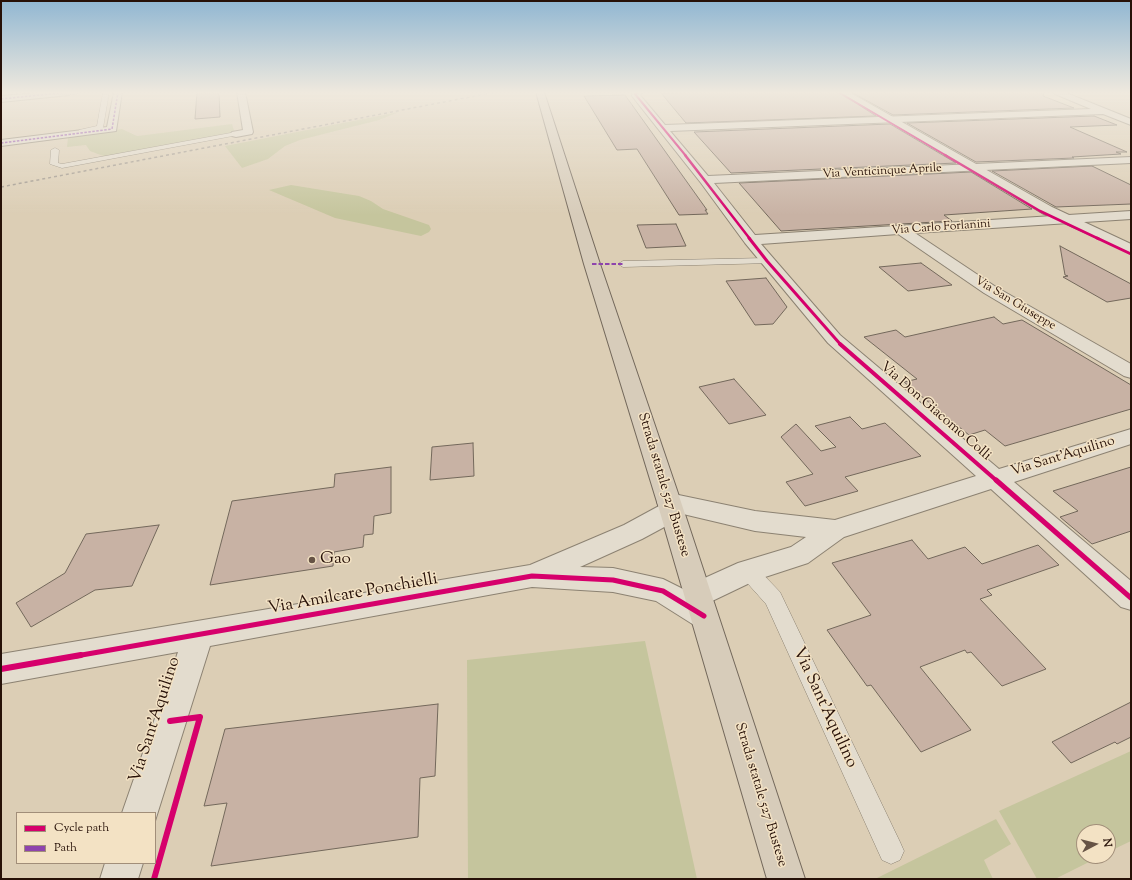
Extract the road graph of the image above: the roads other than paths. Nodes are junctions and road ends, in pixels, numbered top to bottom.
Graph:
1 (64, 133) edge
2 (77, 133) edge
3 (242, 133) edge
4 (552, 133) edge
5 (667, 133) edge
6 (916, 133) edge
7 (236, 134) joint
8 (1, 142) edge
9 (56, 150) dead end
10 (1131, 160) edge
11 (974, 167) junction
12 (705, 180) junction
13 (1131, 215) edge
14 (1065, 219) junction
15 (902, 231) junction
16 (745, 234) junction
17 (1131, 249) edge
18 (767, 261) junction
19 (623, 264) dead end
20 (1131, 372) edge
21 (1131, 436) edge
22 (994, 478) junction
23 (670, 507) junction
24 (835, 530) junction
25 (748, 571) junction
26 (532, 576) junction
27 (1131, 598) edge
28 (701, 605) junction
29 (198, 636) junction
30 (1, 669) edge
31 (140, 812) edge
32 (891, 852) dead end
33 (124, 864) edge
34 (119, 879) edge
35 (786, 879) edge

1 - 8 lane
2 - 8 street
3 - 7 street
4 - 23 main road, Strada statale 527 Bustese
5 - 12 street, Via Don Giacomo Colli
6 - 11 street
7 - 9 lane
10 - 11 street, Via Venticinque Aprile
11 - 12 street, Via Venticinque Aprile
11 - 14 street
12 - 16 street, Via Don Giacomo Colli
13 - 14 street, Via Carlo Forlanini
14 - 15 street, Via Carlo Forlanini
14 - 17 street
15 - 16 street, Via Carlo Forlanini
15 - 20 street, Via San Giuseppe
16 - 18 street, Via Don Giacomo Colli
18 - 19 lane
18 - 22 street, Via Don Giacomo Colli
21 - 22 street, Via Sant'Aquilino
22 - 24 street, Via Sant'Aquilino
22 - 27 street, Via Don Giacomo Colli
23 - 24 street, Via Sant'Aquilino
23 - 26 street, Via Amilcare Ponchielli
23 - 28 main road, Strada statale 527 Bustese
24 - 25 street, Via Sant'Aquilino
25 - 28 street, Via Sant'Aquilino
25 - 32 lane, Via Sant'Aquilino
26 - 28 street, Via Amilcare Ponchielli
26 - 29 street, Via Amilcare Ponchielli
28 - 35 main road, Strada statale 527 Bustese
29 - 30 street, Via Amilcare Ponchielli
29 - 31 street, Via Sant'Aquilino
33 - 34 street

